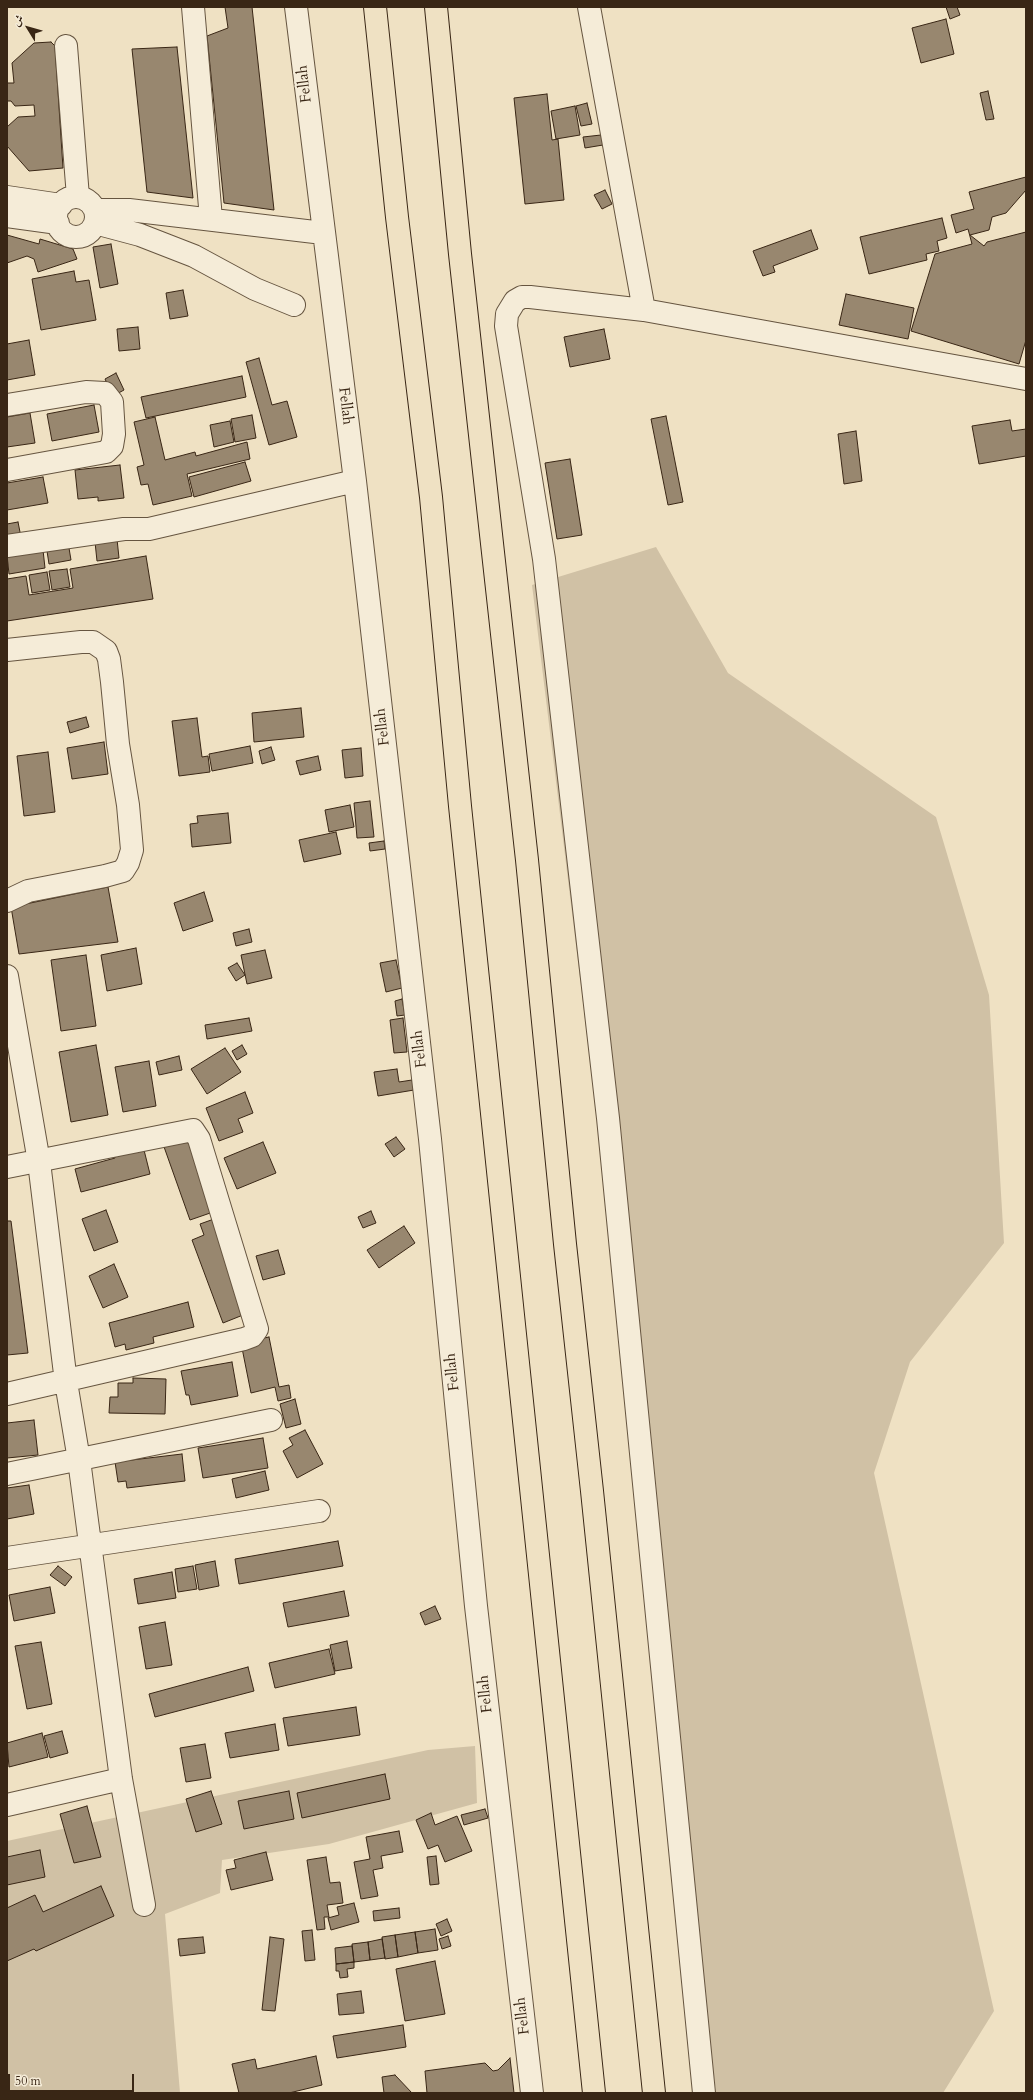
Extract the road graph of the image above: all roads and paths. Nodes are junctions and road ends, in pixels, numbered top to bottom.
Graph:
1 (193, 7) edge
2 (296, 7) edge
3 (375, 7) edge
4 (436, 7) edge
5 (589, 7) edge
6 (66, 46) dead end
7 (7, 197) edge
8 (65, 208) junction
9 (7, 216) edge
10 (95, 216) junction
11 (211, 219) junction
12 (323, 233) junction
13 (294, 305) dead end
14 (644, 310) junction
15 (1026, 379) edge
16 (7, 405) edge
17 (7, 470) edge
18 (355, 481) junction
19 (7, 546) edge
20 (7, 650) edge
21 (7, 900) edge
22 (7, 976) edge
23 (39, 1162) junction
24 (7, 1167) edge
25 (66, 1382) junction
26 (7, 1394) edge
27 (271, 1420) dead end
28 (79, 1460) junction
29 (7, 1474) edge
30 (319, 1511) dead end
31 (90, 1544) junction
32 (7, 1558) edge
33 (121, 1779) junction
34 (7, 1805) edge
35 (144, 1905) dead end
36 (532, 2093) edge
37 (594, 2093) edge
38 (654, 2093) edge
39 (704, 2093) edge

1 - 11 street
2 - 12 street, Fellah
3 - 37 highway
4 - 38 highway
5 - 14 street
6 - 8 street
7 - 8 street
8 - 9 street
8 - 10 street
8 - 10 street
10 - 11 street
10 - 13 street
11 - 12 street
12 - 18 street, Fellah
14 - 15 street
14 - 39 street
16 - 17 street
18 - 19 street
18 - 36 street, Fellah
20 - 21 street
22 - 23 street
23 - 24 street
23 - 25 street
23 - 25 street
25 - 26 street
25 - 28 street
27 - 28 street
28 - 29 street
28 - 31 street
30 - 31 street
31 - 32 street
31 - 33 street
33 - 34 street
33 - 35 street

